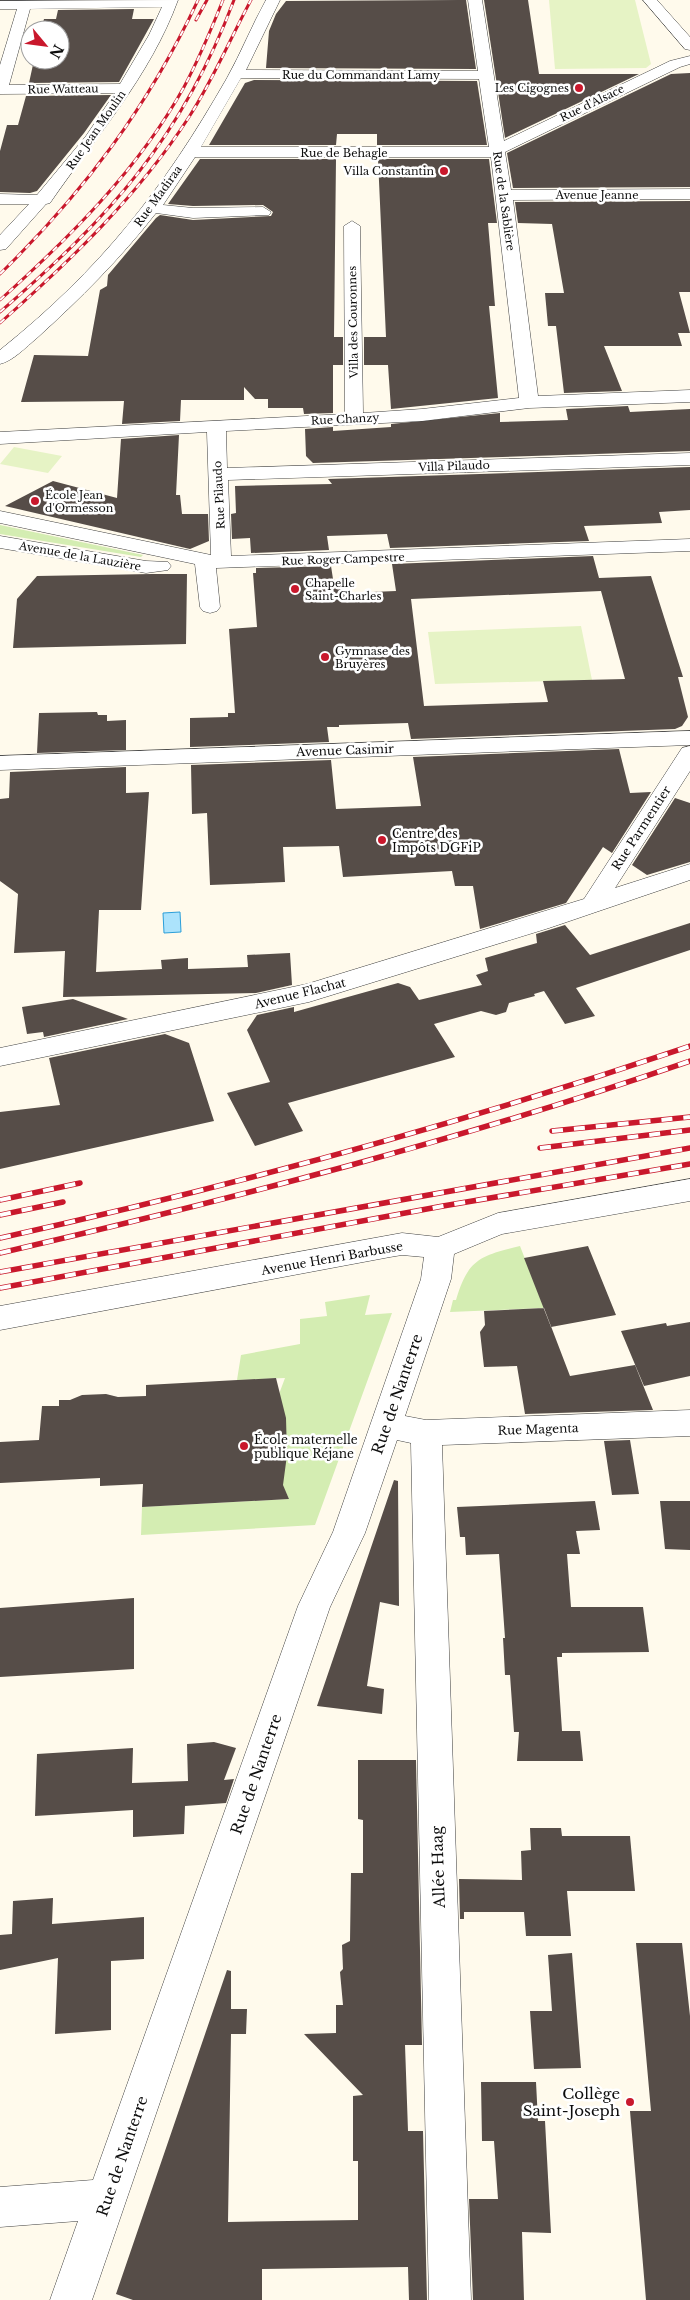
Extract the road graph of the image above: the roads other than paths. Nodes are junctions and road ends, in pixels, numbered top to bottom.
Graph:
1 (273, 0) edge
2 (475, 0) edge
3 (650, 0) edge
4 (25, 2) edge
5 (170, 2) edge
6 (0, 5) edge
7 (690, 46) edge
8 (690, 60) edge
9 (236, 74) junction
10 (485, 75) junction
11 (126, 88) junction
12 (0, 90) edge
13 (191, 152) junction
14 (496, 152) junction
15 (690, 194) edge
16 (504, 195) junction
17 (0, 199) edge
18 (44, 200) junction
19 (151, 208) junction
20 (264, 212) dead end
21 (352, 226) dead end
22 (0, 245) edge
23 (0, 359) edge
24 (690, 396) edge
25 (529, 402) junction
26 (354, 418) junction
27 (216, 427) junction
28 (0, 438) edge
29 (690, 459) edge
30 (218, 474) junction
31 (0, 516) edge
32 (0, 542) edge
33 (690, 545) edge
34 (205, 561) junction
35 (210, 606) dead end
36 (690, 738) edge
37 (690, 753) edge
38 (0, 763) edge
39 (690, 872) edge
40 (593, 904) junction
41 (0, 1056) edge
42 (690, 1190) edge
43 (440, 1248) junction
44 (0, 1318) edge
45 (690, 1423) edge
46 (387, 1425) junction
47 (426, 1433) junction
48 (107, 2199) junction
49 (0, 2207) edge
50 (71, 2300) edge
51 (450, 2300) edge

1 - 9 street, Rue Madiraa
2 - 10 street, Rue de la Sablière
3 - 7 street
4 - 5 street
4 - 6 street
4 - 12 street
5 - 11 street, Rue Jean Moulin
8 - 14 street, Rue d'Alsace
9 - 10 street, Rue du Commandant Lamy
9 - 13 street, Rue Madiraa
10 - 14 street, Rue de la Sablière
11 - 12 street, Rue Watteau
11 - 18 street, Rue Jean Moulin
13 - 14 street, Rue de Behagle
13 - 19 street, Rue Madiraa
14 - 16 street, Rue de la Sablière
15 - 16 street, Avenue Jeanne
16 - 25 street, Rue de la Sablière
17 - 18 street
18 - 22 street, Rue Jean Moulin
19 - 20 street
19 - 23 street, Rue Madiraa
21 - 26 street, Villa des Couronnes
24 - 25 street, Rue Chanzy
25 - 26 street, Rue Chanzy
26 - 27 street, Rue Chanzy
27 - 28 street, Rue Chanzy
27 - 30 street, Rue Pilaudo
29 - 30 street, Villa Pilaudo
30 - 34 street, Rue Pilaudo
31 - 34 street, Rue Roger Campestre
32 - 34 street, Avenue de la Lauzière
33 - 34 street, Rue Roger Campestre
34 - 35 street, Rue Pilaudo
36 - 38 street, Avenue Casimir
37 - 40 street, Rue Parmentier
39 - 40 street, Avenue Flachat
40 - 41 street, Avenue Flachat
42 - 43 street, Avenue Henri Barbusse
43 - 44 street, Avenue Henri Barbusse
43 - 46 street, Rue de Nanterre
45 - 47 street, Rue Magenta
46 - 47 street, Rue Magenta
46 - 48 street, Rue de Nanterre
47 - 51 street, Allée Haag
48 - 49 street
48 - 50 street, Rue de Nanterre

